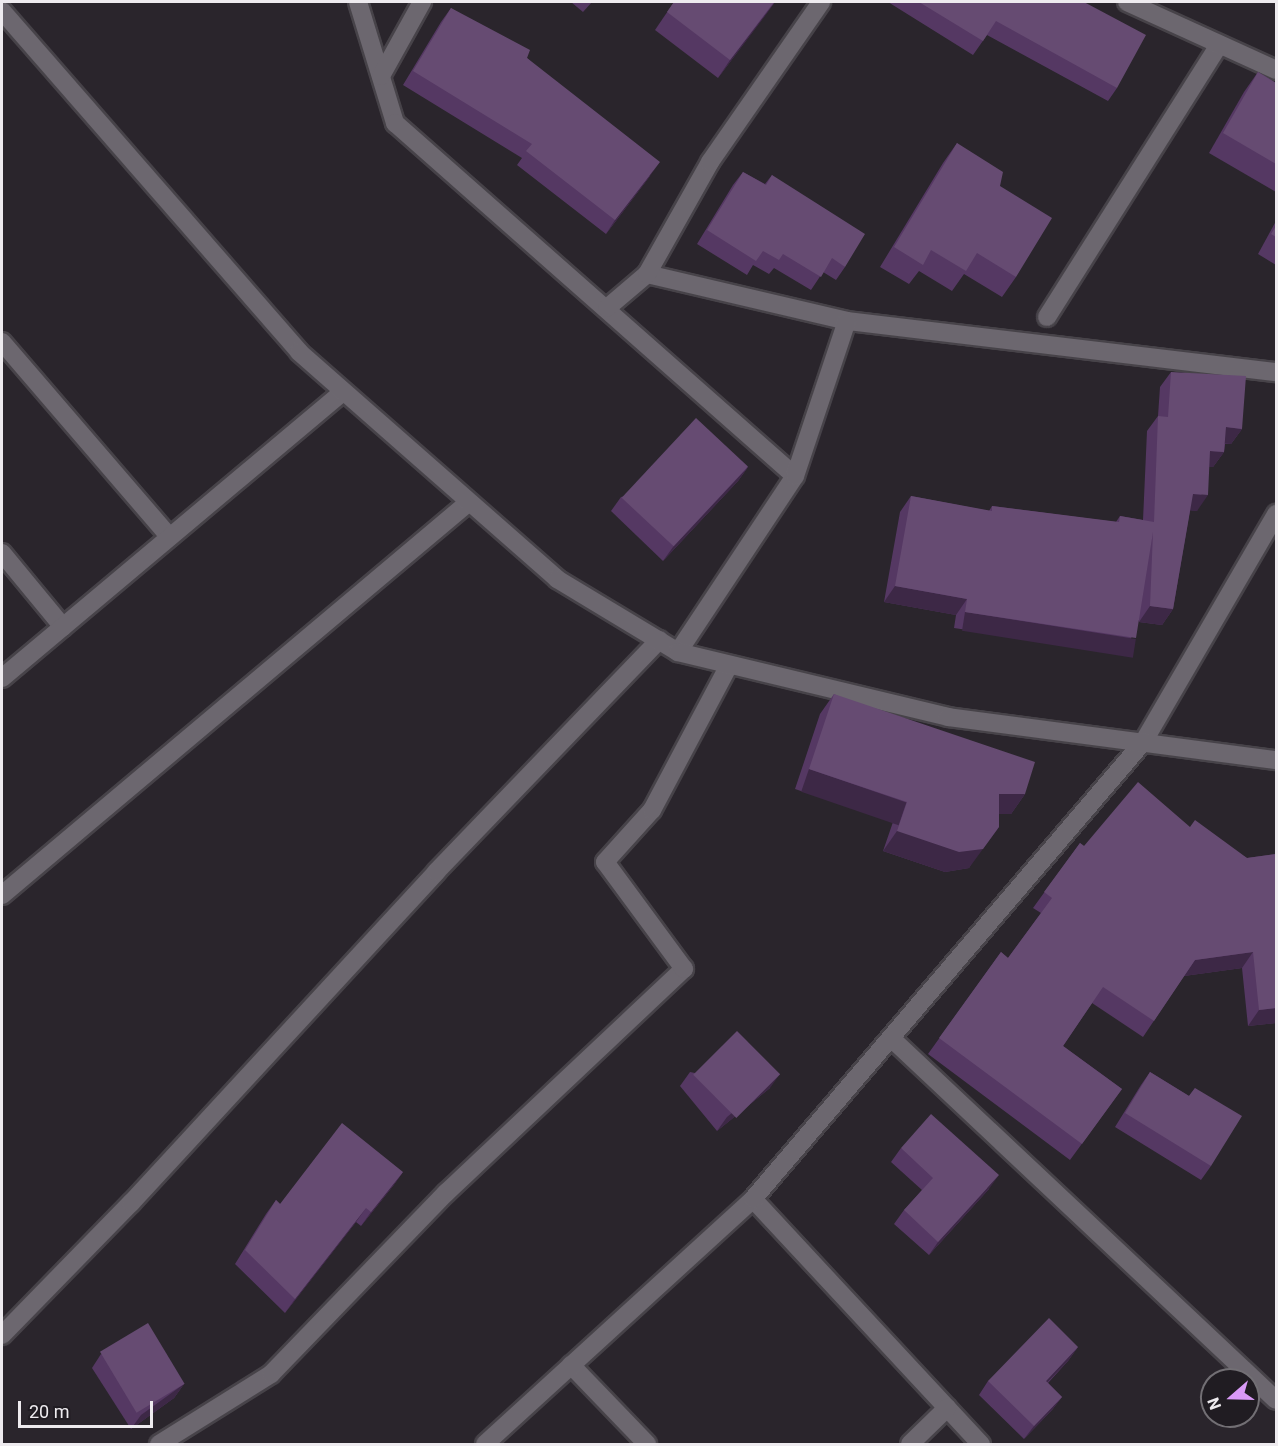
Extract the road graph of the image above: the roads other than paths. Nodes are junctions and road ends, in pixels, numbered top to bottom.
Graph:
1 (358, 2) edge
2 (422, 2) edge
3 (821, 2) edge
4 (1127, 2) edge
5 (2, 11) edge
6 (1219, 45) junction
7 (1276, 69) edge
8 (381, 76) junction
9 (647, 274) junction
10 (607, 308) junction
11 (1047, 317) dead end
12 (847, 321) junction
13 (2, 342) edge
14 (1276, 372) edge
15 (344, 392) junction
16 (795, 476) junction
17 (469, 502) junction
18 (1276, 514) edge
19 (170, 537) junction
20 (2, 553) edge
21 (63, 627) junction
22 (659, 640) junction
23 (678, 652) junction
24 (729, 665) junction
25 (2, 678) edge
26 (1144, 741) junction
27 (1276, 760) edge
28 (2, 895) edge
29 (891, 1038) junction
30 (753, 1199) junction
31 (2, 1335) edge
32 (571, 1365) junction
33 (1276, 1400) edge
34 (947, 1408) junction
35 (159, 1444) edge
36 (485, 1444) edge
37 (647, 1444) edge
38 (910, 1444) edge
39 (981, 1444) edge

1 - 8 street
2 - 8 street
3 - 9 street
4 - 6 street
5 - 15 street
6 - 7 street
6 - 11 street
8 - 10 street
9 - 10 street
9 - 12 street
10 - 16 street
12 - 14 street
12 - 16 street
13 - 19 street
15 - 17 street
15 - 19 street
16 - 23 street
17 - 22 street
17 - 28 street
18 - 26 street
19 - 21 street
20 - 21 street
21 - 25 street
22 - 23 street
22 - 31 street
23 - 24 street
24 - 26 street
24 - 35 street
26 - 27 street
26 - 29 street
29 - 30 street
29 - 33 street
30 - 32 street
30 - 34 street
32 - 36 street
32 - 37 street
34 - 38 street
34 - 39 street

